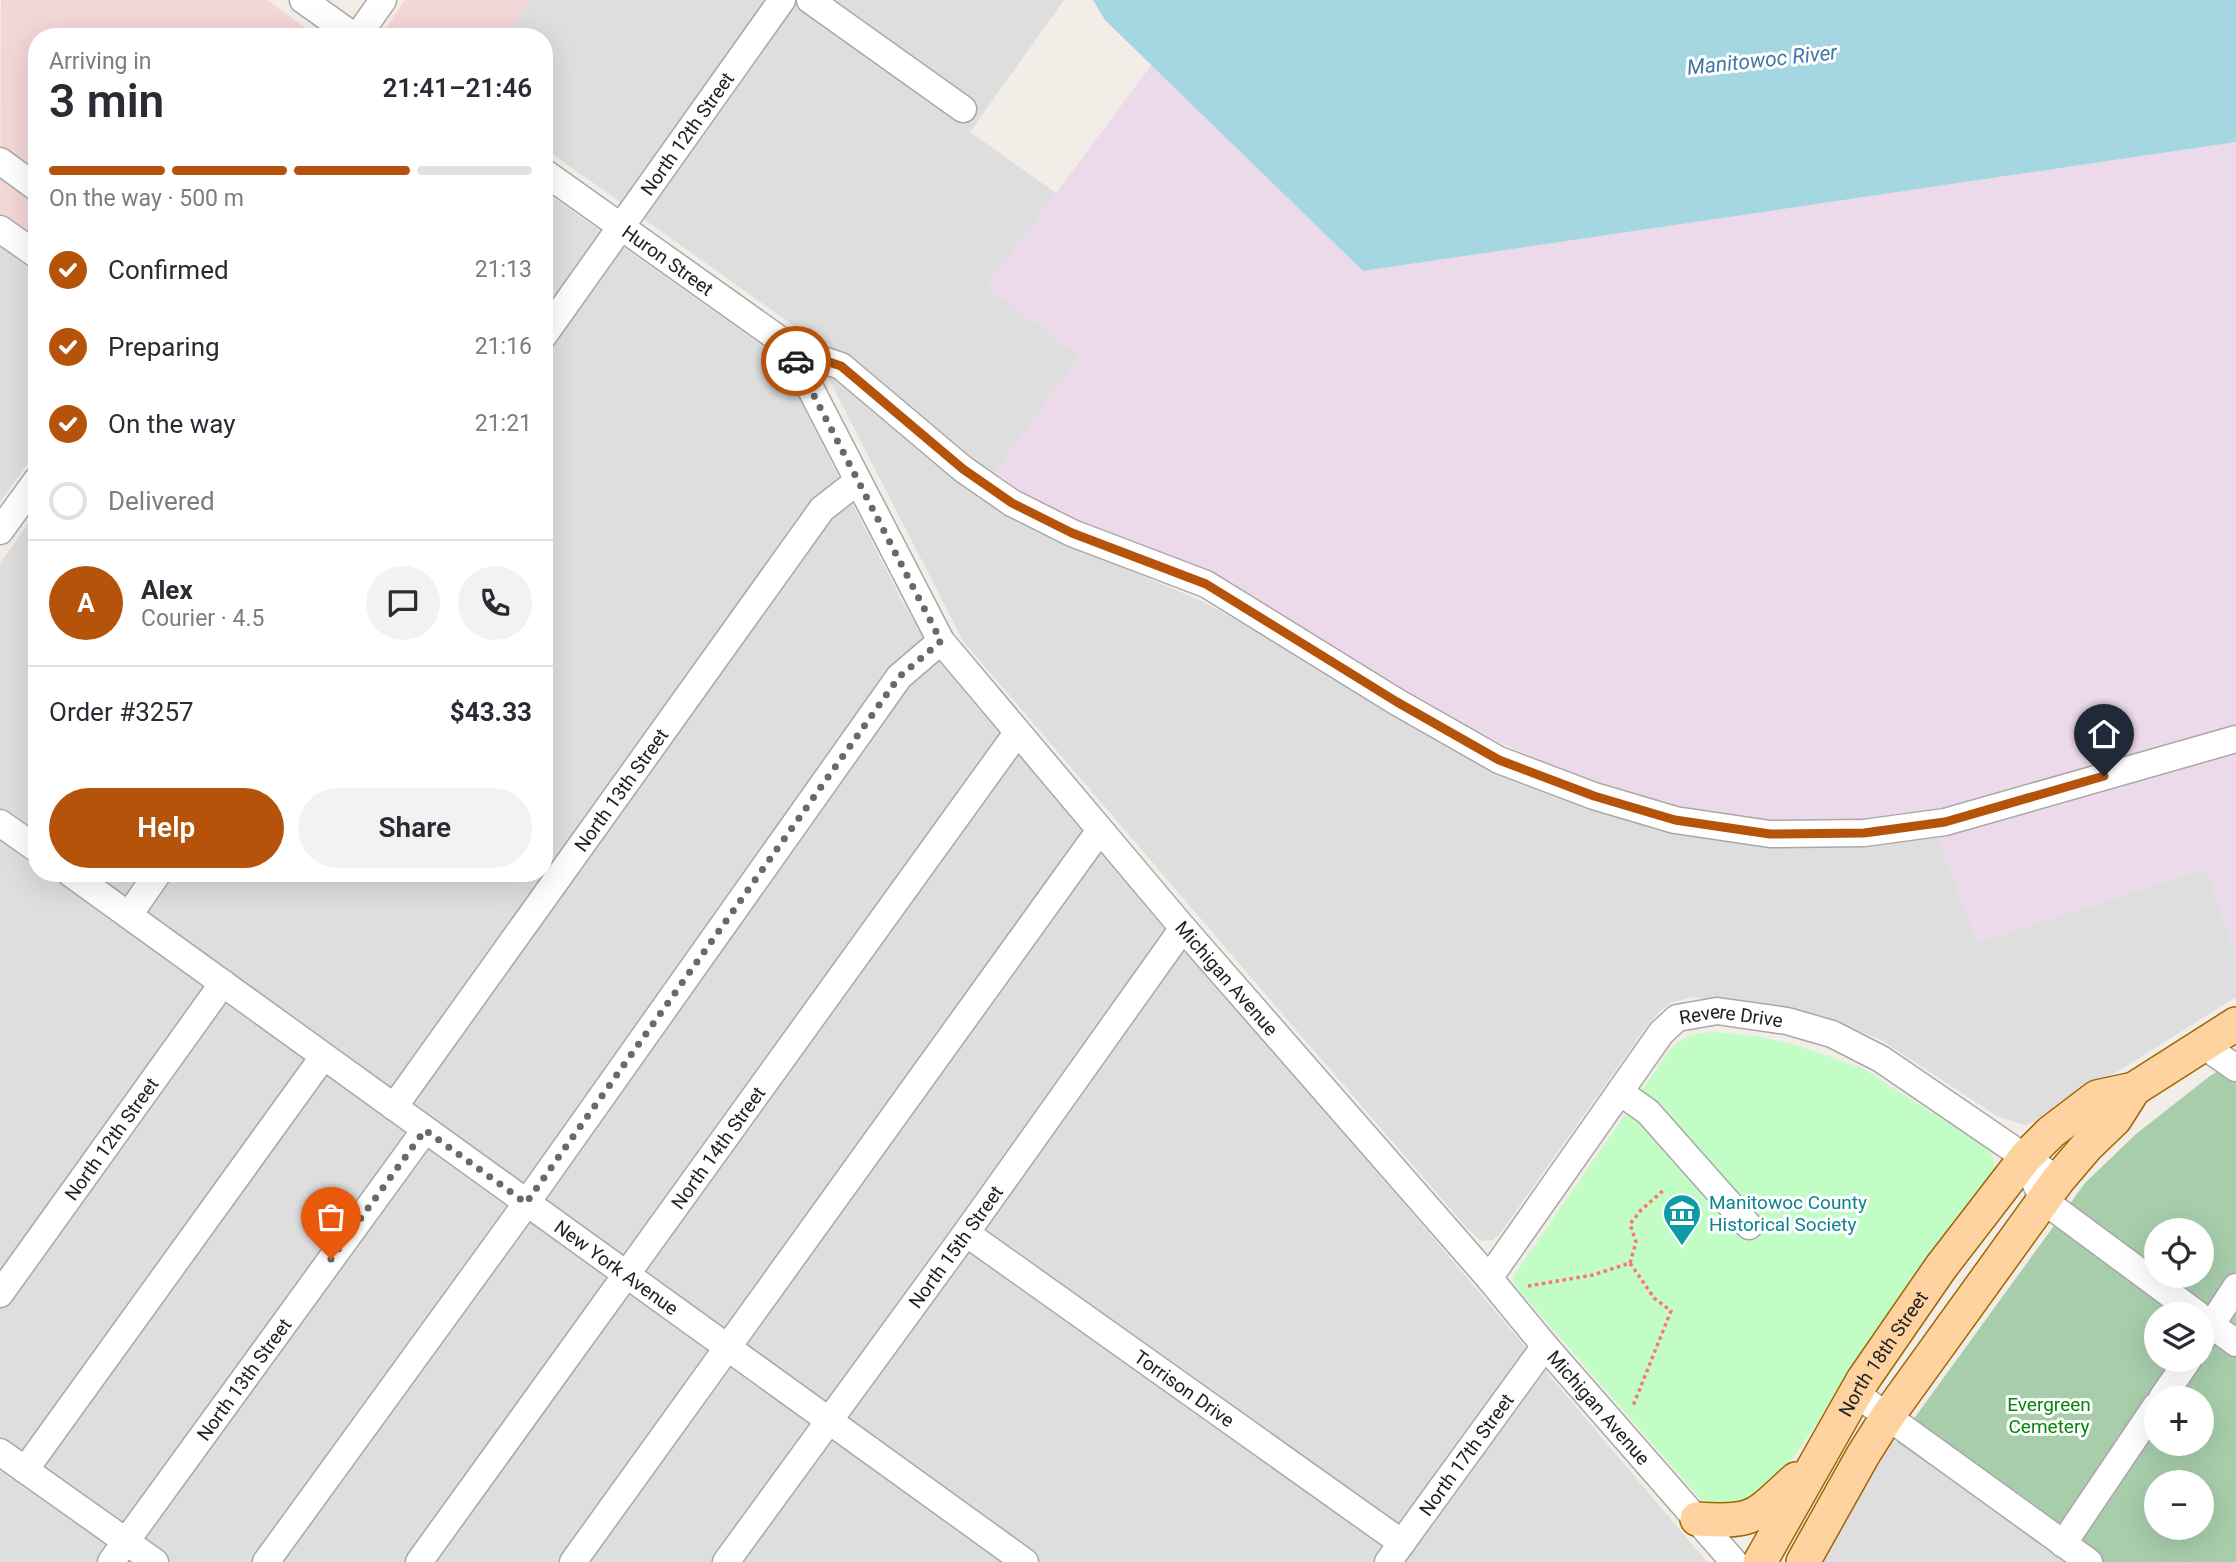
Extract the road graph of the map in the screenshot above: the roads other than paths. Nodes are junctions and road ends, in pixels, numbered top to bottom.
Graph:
1 (303, 0) edge
2 (383, 0) edge
3 (782, 0) edge
4 (810, 0) edge
5 (343, 28) edge
6 (363, 28) edge
7 (963, 109) dead end
8 (0, 161) edge
9 (553, 178) edge
10 (28, 181) edge
11 (622, 227) junction
12 (3, 237) edge
13 (28, 250) edge
14 (553, 323) edge
15 (790, 349) junction
16 (858, 481) junction
17 (28, 492) edge
18 (0, 531) edge
19 (941, 641) junction
20 (1017, 733) junction
21 (2236, 739) edge
22 (0, 823) edge
23 (1100, 830) junction
24 (28, 843) edge
25 (83, 882) edge
26 (152, 882) edge
27 (129, 915) junction
28 (1183, 928) junction
29 (223, 983) junction
30 (2236, 1024) edge
31 (2203, 1045) junction
32 (323, 1057) junction
33 (2236, 1068) edge
34 (2134, 1089) junction
35 (1620, 1092) junction
36 (394, 1107) junction
37 (425, 1130) junction
38 (2025, 1158) junction
39 (2051, 1190) junction
40 (526, 1203) junction
41 (1749, 1226) dead end
42 (966, 1233) junction
43 (626, 1275) junction
44 (1489, 1278) junction
45 (2236, 1287) edge
46 (0, 1294) edge
47 (2178, 1302) edge
48 (2214, 1312) edge
49 (2214, 1330) edge
50 (2236, 1343) edge
51 (1545, 1346) junction
52 (727, 1348) junction
53 (1855, 1393) junction
54 (1887, 1417) junction
55 (828, 1421) junction
56 (2144, 1424) edge
57 (0, 1452) edge
58 (1819, 1458) junction
59 (25, 1470) junction
60 (1697, 1519) junction
61 (2063, 1544) junction
62 (119, 1552) edge
63 (1395, 1553) edge
64 (1018, 1560) edge
65 (155, 1562) edge
66 (266, 1562) edge
67 (419, 1562) edge
68 (573, 1562) edge
69 (726, 1562) edge
70 (1734, 1562) edge
71 (1760, 1562) edge
72 (1803, 1562) edge
73 (2089, 1562) edge

1 - 5 street
2 - 6 street
3 - 11 street, North 12th Street
4 - 7 street
8 - 10 street
9 - 11 street, Huron Street
11 - 14 street, North 12th Street
11 - 15 street, Huron Street
12 - 13 street
15 - 16 street, Michigan Avenue
15 - 21 street
16 - 19 street, Michigan Avenue
16 - 36 street, North 13th Street
17 - 18 street
19 - 20 street, Michigan Avenue
19 - 40 street
20 - 23 street, Michigan Avenue
20 - 43 street, North 14th Street
22 - 24 street
23 - 28 street, Michigan Avenue
23 - 52 street
25 - 27 street, New York Avenue
26 - 27 street
27 - 29 street, New York Avenue
28 - 42 street, North 15th Street
28 - 44 street, Michigan Avenue
29 - 32 street, New York Avenue
29 - 46 street, North 12th Street
30 - 31 main road
31 - 33 street
31 - 34 main road
32 - 36 street, New York Avenue
32 - 59 street
34 - 38 main road
34 - 39 main road
35 - 38 street, Revere Drive
35 - 41 street
35 - 44 street, Revere Drive
36 - 37 street, New York Avenue
37 - 40 street, New York Avenue
37 - 62 street, North 13th Street
38 - 39 street, Revere Drive
38 - 53 main road, North 18th Street
39 - 47 street, Revere Drive
39 - 54 main road, North 18th Street
40 - 43 street, New York Avenue
40 - 66 street
42 - 55 street, North 15th Street
42 - 63 street, Torrison Drive
43 - 52 street, New York Avenue
43 - 67 street, North 14th Street
44 - 51 street, Michigan Avenue
45 - 48 street
49 - 50 street, Revere Drive
51 - 60 street, Michigan Avenue
51 - 63 street, North 17th Street
52 - 55 street, New York Avenue
52 - 68 street
53 - 54 street
53 - 58 main road, North 18th Street
54 - 61 street
54 - 72 main road, North 18th Street
55 - 64 street, New York Avenue
55 - 69 street, North 15th Street
56 - 61 street
57 - 59 street
58 - 60 main road
58 - 71 main road, North 18th Street
59 - 62 street
60 - 70 street, Michigan Avenue
61 - 73 street
62 - 65 street

